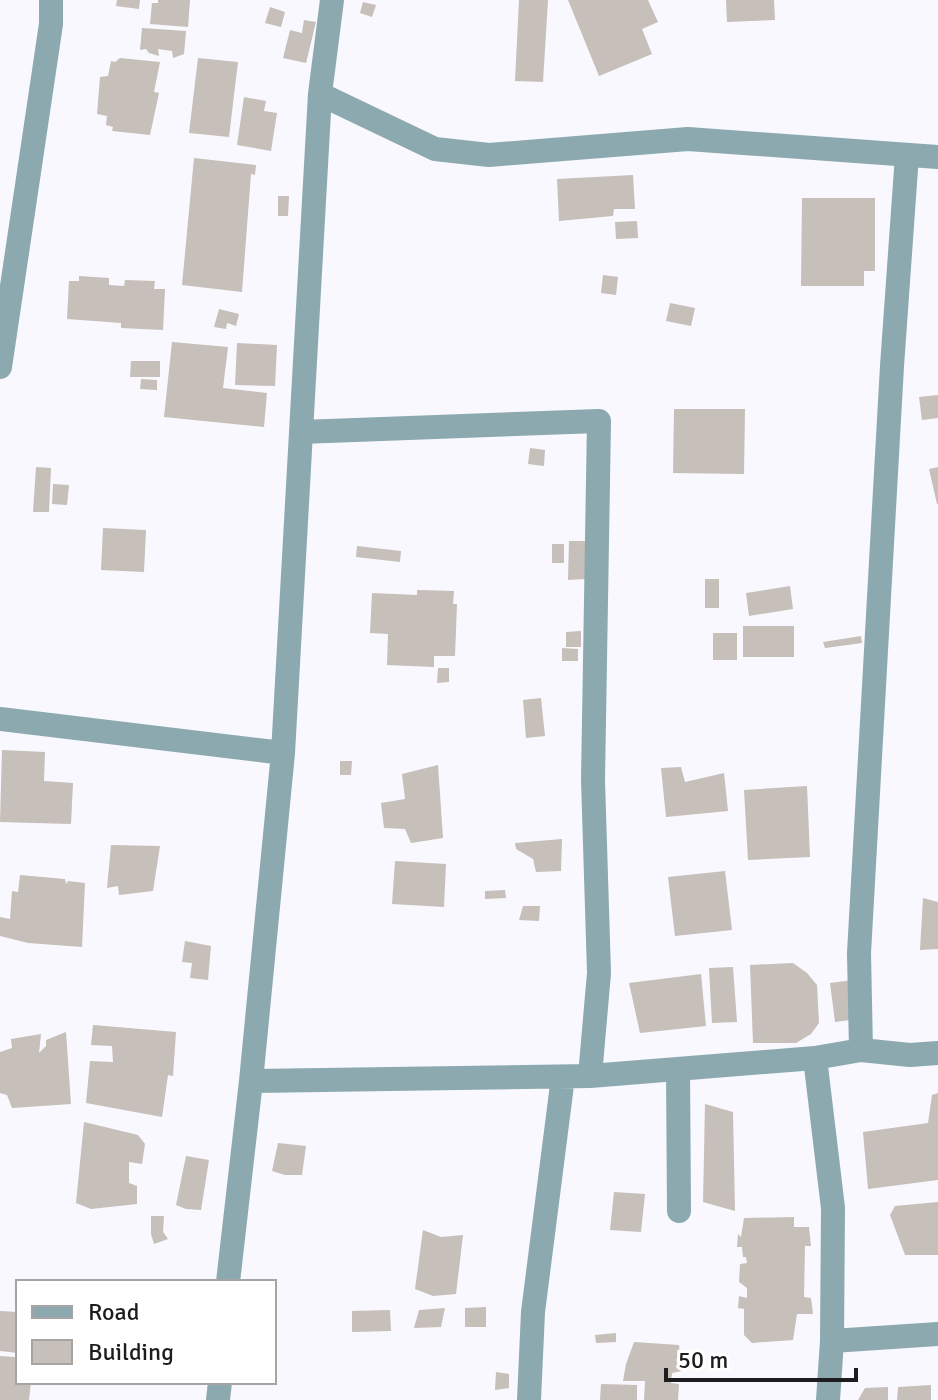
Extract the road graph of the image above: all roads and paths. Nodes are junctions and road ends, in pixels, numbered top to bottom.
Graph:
1 (51, 0) edge
2 (332, 0) edge
3 (320, 94) junction
4 (907, 155) junction
5 (938, 157) edge
6 (0, 367) edge
7 (301, 432) junction
8 (0, 719) edge
9 (283, 753) junction
10 (861, 1050) junction
11 (938, 1053) edge
12 (815, 1058) junction
13 (678, 1069) junction
14 (590, 1076) junction
15 (563, 1077) junction
16 (251, 1081) junction
17 (679, 1211) dead end
18 (228, 1280) edge
19 (938, 1334) edge
20 (832, 1341) junction
21 (529, 1400) edge
22 (828, 1400) edge

1 - 6 street
2 - 3 street
3 - 4 street
3 - 7 street
4 - 5 street
4 - 10 street
7 - 9 street
7 - 14 street
8 - 9 street
9 - 16 street
10 - 11 street
10 - 12 street
12 - 13 street
12 - 20 street
13 - 14 street
13 - 17 street
14 - 15 street
15 - 16 street
15 - 21 street
16 - 18 street
19 - 20 street
20 - 22 street

